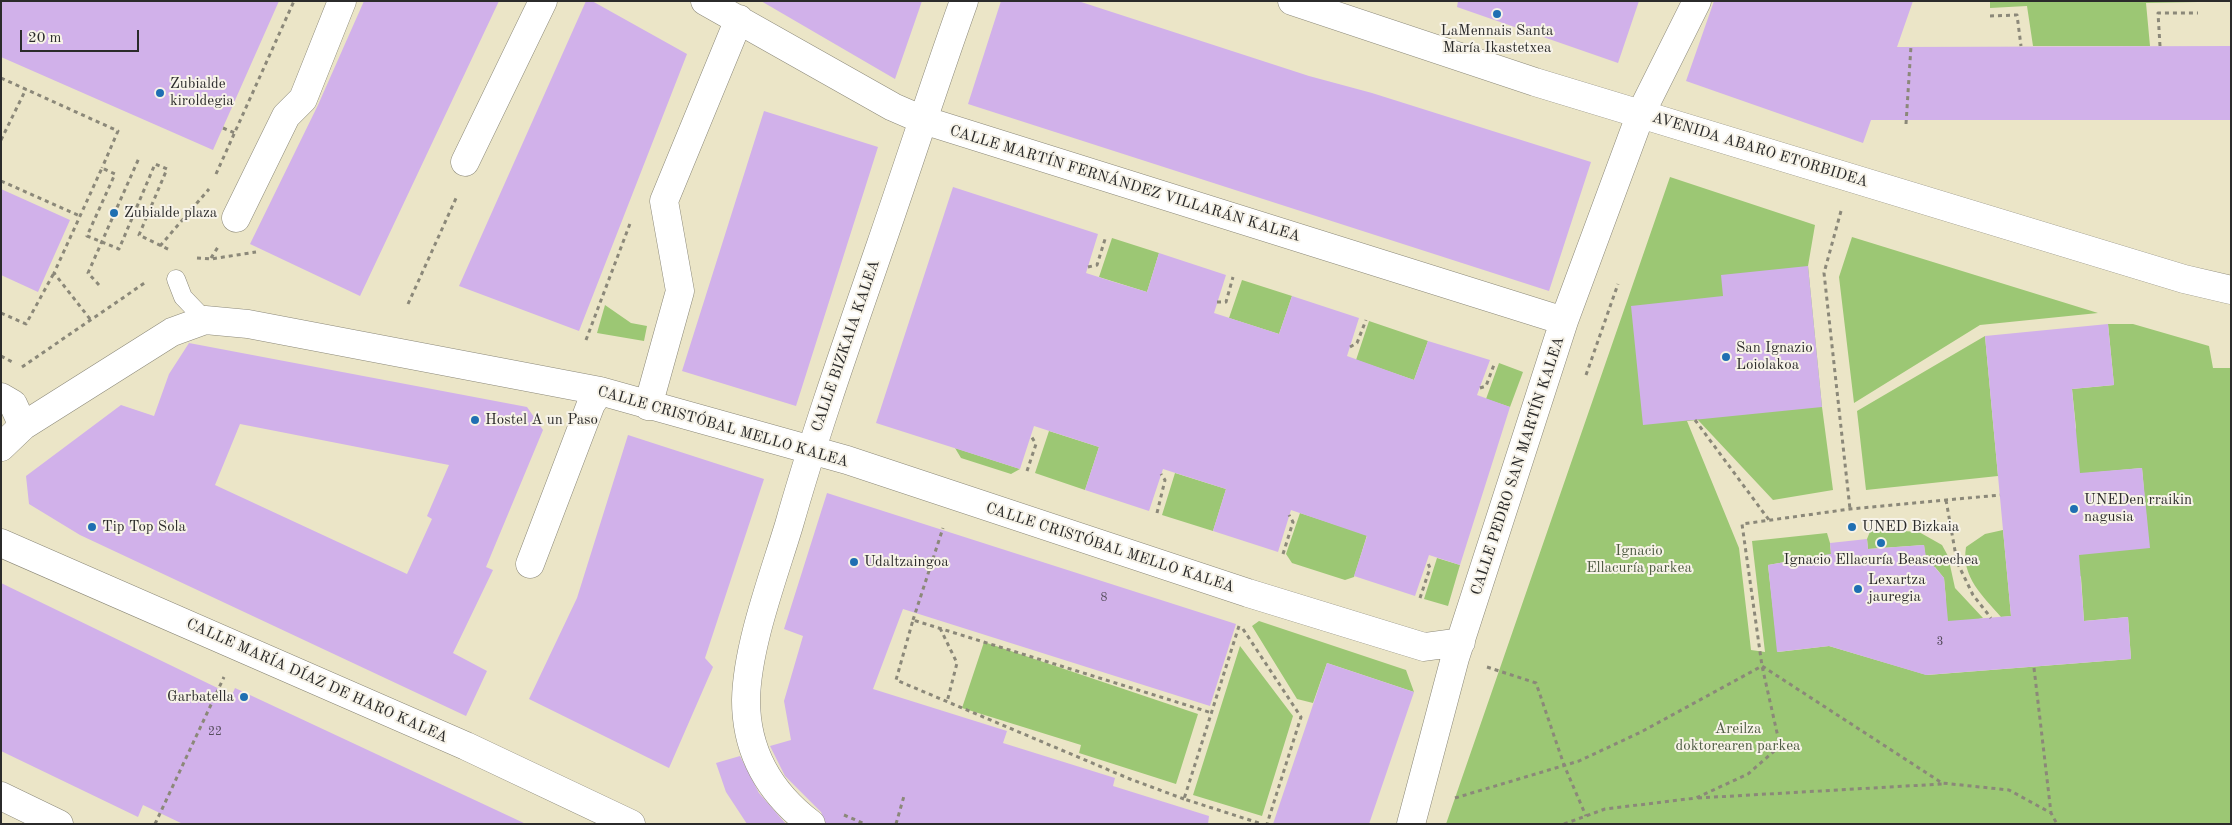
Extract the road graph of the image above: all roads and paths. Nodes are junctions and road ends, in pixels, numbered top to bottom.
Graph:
1 (294, 1) edge
2 (342, 1) edge
3 (543, 1) edge
4 (705, 1) edge
5 (964, 1) edge
6 (1292, 1) edge
7 (1697, 1) edge
8 (2198, 13) dead end
9 (1990, 16) dead end
10 (739, 19) junction
11 (1911, 46) dead end
12 (2021, 46) dead end
13 (2160, 46) dead end
14 (1, 78) edge
15 (26, 89) junction
16 (1641, 113) junction
17 (923, 120) junction
18 (1906, 124) dead end
19 (223, 128) dead end
20 (234, 133) junction
21 (1, 140) edge
22 (139, 158) dead end
23 (102, 168) junction
24 (462, 175) joint
25 (1, 182) edge
26 (1843, 206) dead end
27 (80, 216) junction
28 (236, 218) dead end
29 (1106, 236) dead end
30 (102, 242) junction
31 (160, 246) junction
32 (256, 252) dead end
33 (175, 253) dead end
34 (192, 257) dead end
35 (1088, 267) dead end
36 (54, 273) junction
37 (608, 277) dead end
38 (1233, 277) dead end
39 (176, 279) dead end
40 (148, 281) dead end
41 (98, 286) dead end
42 (2231, 290) edge
43 (1217, 302) dead end
44 (408, 304) dead end
45 (1, 313) edge
46 (90, 319) junction
47 (205, 320) junction
48 (1366, 320) dead end
49 (1564, 321) junction
50 (586, 340) dead end
51 (1350, 347) dead end
52 (1, 356) edge
53 (1495, 362) dead end
54 (1480, 388) dead end
55 (600, 391) junction
56 (1, 397) edge
57 (648, 406) junction
58 (1695, 420) dead end
59 (23, 426) junction
60 (1031, 436) dead end
61 (1, 448) edge
62 (812, 451) junction
63 (1027, 471) dead end
64 (1161, 474) dead end
65 (2000, 495) dead end
66 (1946, 500) junction
67 (1850, 509) junction
68 (1157, 513) dead end
69 (1289, 515) dead end
70 (1770, 520) junction
71 (944, 526) dead end
72 (1, 543) edge
73 (1283, 554) dead end
74 (1427, 561) dead end
75 (530, 564) dead end
76 (1420, 598) dead end
77 (1991, 618) dead end
78 (913, 620) junction
79 (940, 628) junction
80 (1461, 642) junction
81 (1484, 666) dead end
82 (1762, 666) junction
83 (2034, 668) dead end
84 (227, 669) dead end
85 (947, 702) junction
86 (1212, 713) junction
87 (1564, 765) junction
88 (1942, 784) junction
89 (1, 796) edge
90 (904, 796) dead end
91 (1696, 798) junction
92 (1184, 799) junction
93 (1452, 799) dead end
94 (835, 812) dead end
95 (2051, 813) junction
96 (1586, 816) junction
97 (58, 824) edge
98 (155, 824) edge
99 (632, 824) edge
100 (811, 824) edge
101 (865, 824) edge
102 (896, 824) edge
103 (1262, 824) edge
104 (1267, 824) edge
105 (1411, 824) edge
106 (1564, 824) edge
107 (2057, 824) edge

1 - 20 path
2 - 28 street
3 - 24 street
4 - 10 street, CALLE MARTÍN FERNÁNDEZ VILLARÁN KALEA
5 - 17 street, CALLE BIZKAIA KALEA
6 - 16 street, AVENIDA ABARO ETORBIDEA
7 - 16 street, CALLE PEDRO SAN MARTÍN KALEA
8 - 13 path
9 - 12 path
10 - 17 street, CALLE MARTÍN FERNÁNDEZ VILLARÁN KALEA
10 - 57 street
11 - 18 path
14 - 15 path
15 - 21 path
15 - 23 path
16 - 42 street, AVENIDA ABARO ETORBIDEA
16 - 49 street, CALLE PEDRO SAN MARTÍN KALEA
17 - 49 street, CALLE MARTÍN FERNÁNDEZ VILLARÁN KALEA
17 - 62 street, CALLE BIZKAIA KALEA
19 - 20 path
20 - 31 path
22 - 30 path
23 - 27 path
23 - 30 path
24 - 44 path
25 - 27 path
26 - 67 path
27 - 36 path
29 - 35 path
30 - 31 path
30 - 41 path
31 - 33 path
32 - 34 path
36 - 45 path
36 - 46 path
37 - 50 path
38 - 43 path
39 - 47 lane
40 - 46 path
46 - 52 path
47 - 55 street, CALLE CRISTÓBAL MELLO KALEA
47 - 59 street, CALLE CRISTÓBAL MELLO KALEA
48 - 51 path
49 - 80 street, CALLE PEDRO SAN MARTÍN KALEA
53 - 54 path
55 - 57 street, CALLE CRISTÓBAL MELLO KALEA
55 - 75 street
56 - 59 street
57 - 62 street, CALLE CRISTÓBAL MELLO KALEA
58 - 70 path
59 - 61 street, CALLE CRISTÓBAL MELLO KALEA
60 - 63 path
62 - 80 street, CALLE CRISTÓBAL MELLO KALEA
62 - 100 street, CALLE BIZKAIA KALEA
64 - 68 path
65 - 66 path
66 - 67 path
66 - 77 path
67 - 70 path
69 - 73 path
70 - 82 path
71 - 78 path
72 - 99 street, CALLE MARÍA DÍAZ DE HARO KALEA
74 - 76 path
78 - 79 path
78 - 85 path
79 - 85 path
79 - 86 path
80 - 105 street, CALLE PEDRO SAN MARTÍN KALEA
81 - 87 path
82 - 87 path
82 - 88 path
82 - 91 path
83 - 95 path
84 - 98 path
85 - 92 path
86 - 92 path
86 - 104 path
87 - 93 path
87 - 96 path
88 - 91 path
88 - 95 path
89 - 97 street
90 - 102 path
91 - 96 path
92 - 103 path
94 - 101 path
95 - 107 path
96 - 106 path

